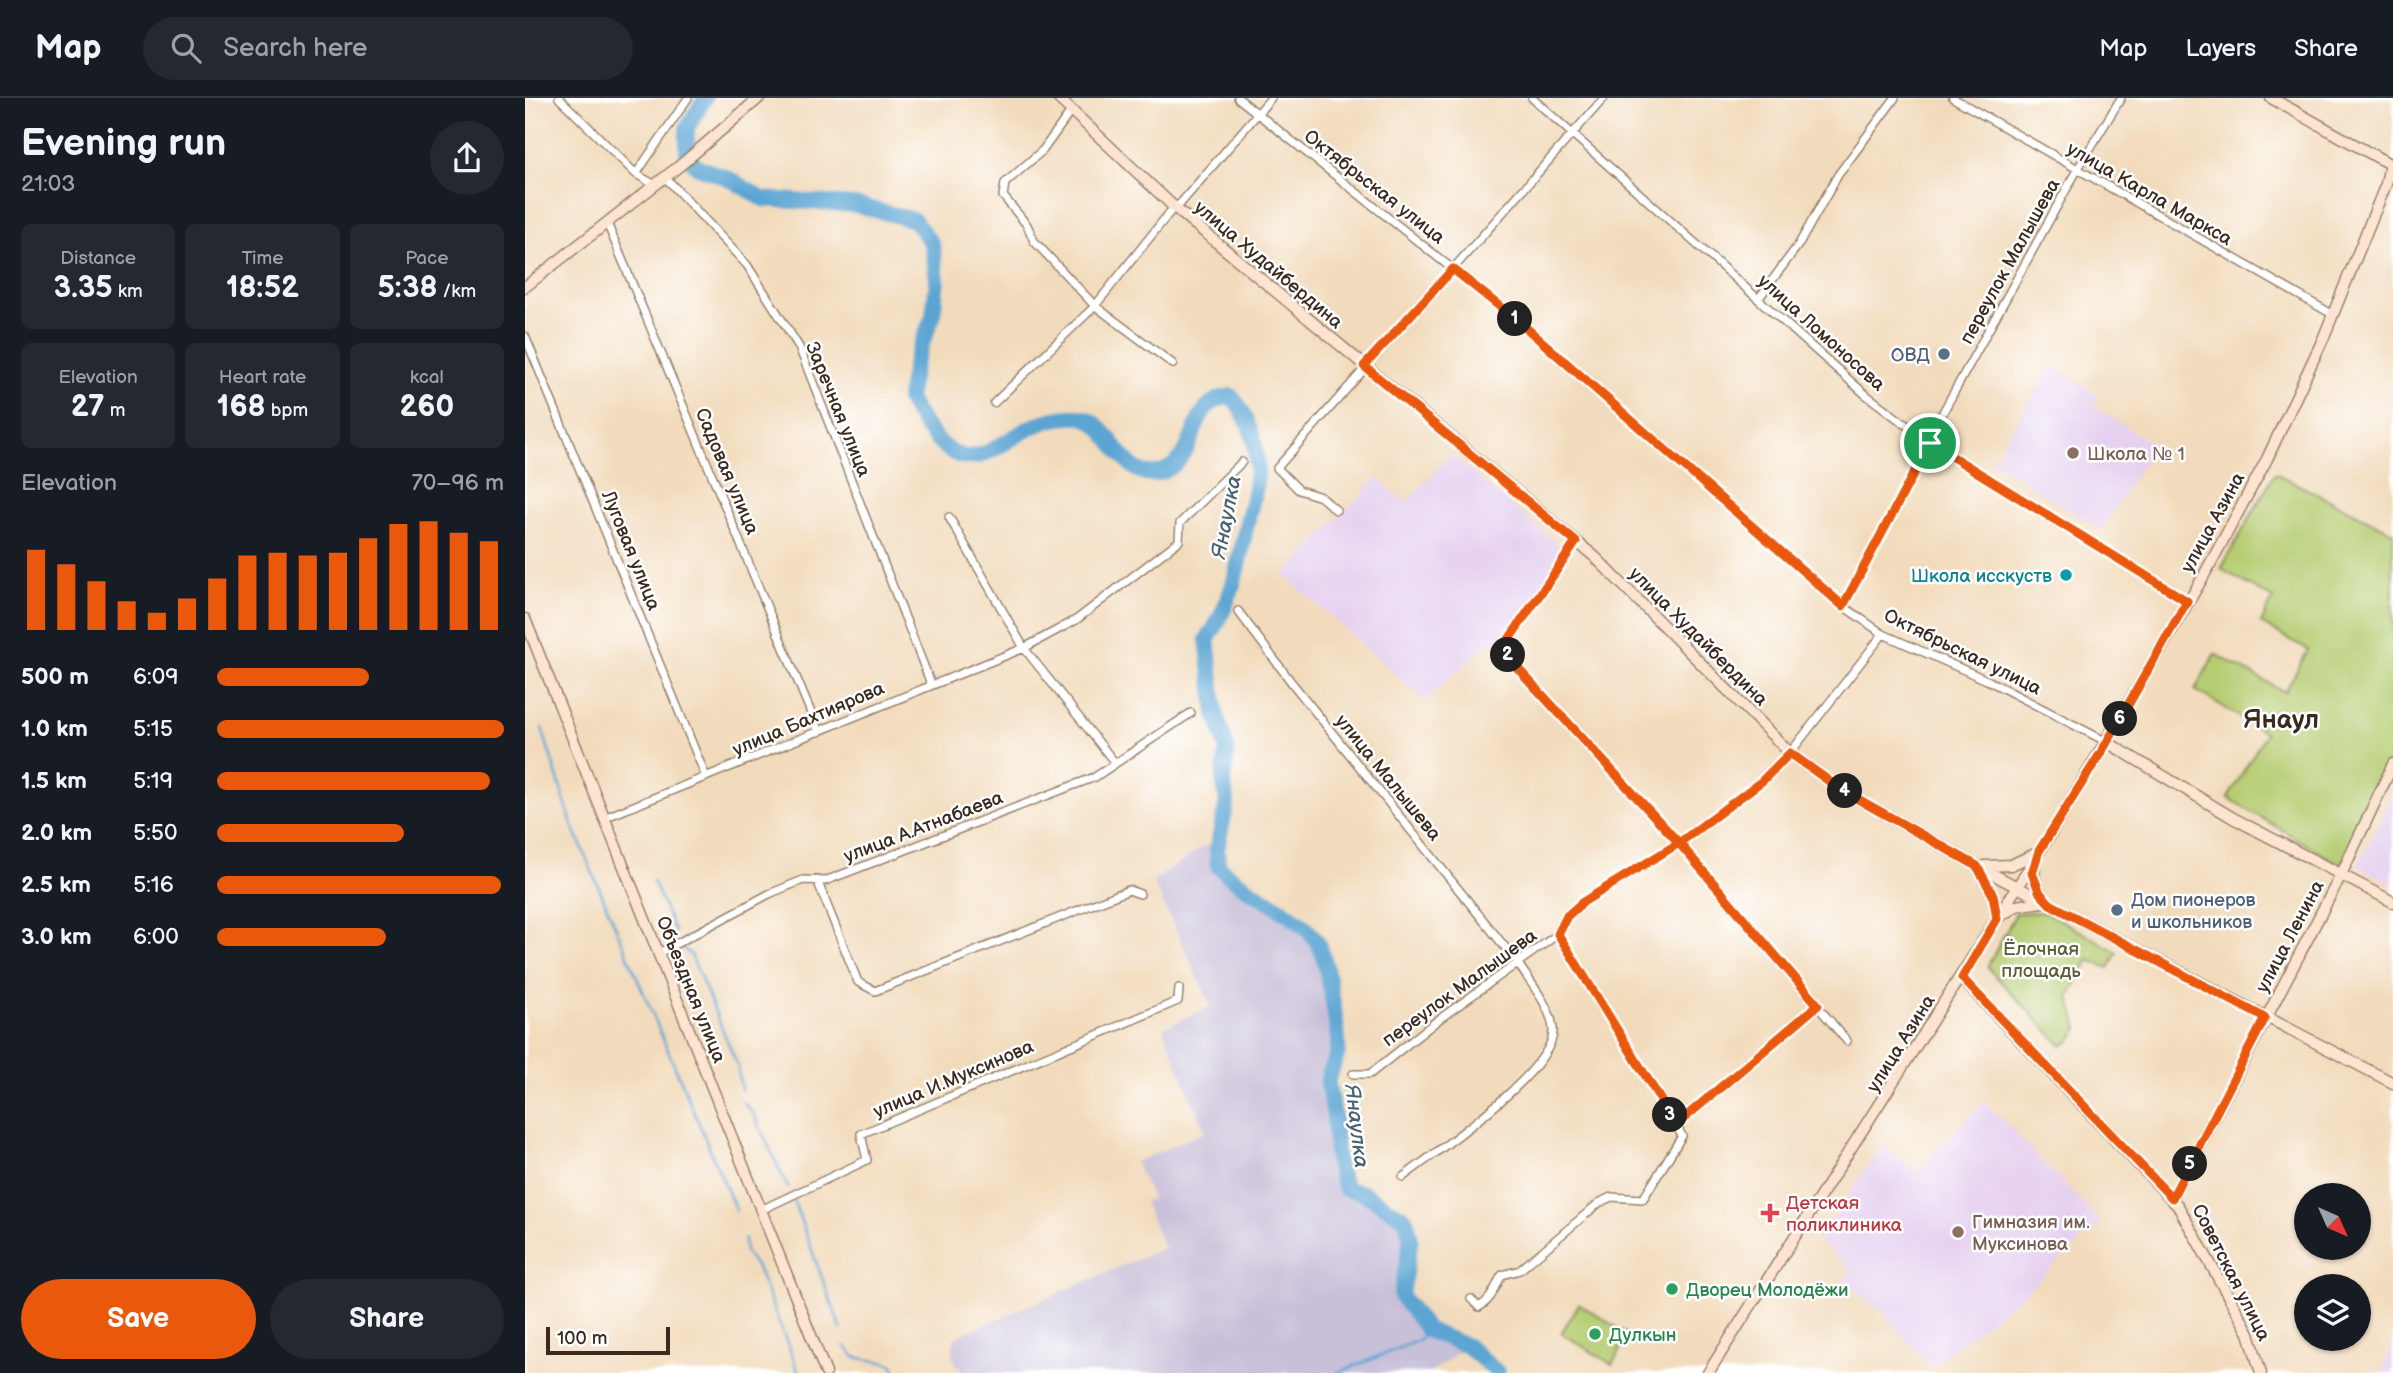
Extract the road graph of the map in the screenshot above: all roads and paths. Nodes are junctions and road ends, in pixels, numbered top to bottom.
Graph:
1 (559, 98) edge
2 (688, 98) edge
3 (759, 98) edge
4 (1058, 98) edge
5 (1238, 98) edge
6 (1271, 98) edge
7 (1532, 98) edge
8 (1604, 98) edge
9 (1895, 98) edge
10 (1953, 98) edge
11 (2121, 98) edge
12 (2279, 100) edge
13 (1071, 111) junction
14 (1257, 115) junction
15 (1572, 135) junction
16 (2391, 165) edge
17 (2077, 170) junction
18 (636, 174) junction
19 (665, 177) junction
20 (655, 185) junction
21 (1174, 207) junction
22 (607, 223) junction
23 (1453, 269) junction
24 (525, 287) edge
25 (1759, 298) junction
26 (1095, 306) junction
27 (2332, 314) junction
28 (525, 336) edge
29 (1173, 364) dead end
30 (1364, 366) junction
31 (994, 403) dead end
32 (1928, 442) junction
33 (1242, 462) dead end
34 (1335, 510) dead end
35 (950, 517) dead end
36 (1576, 542) junction
37 (2187, 601) junction
38 (1843, 606) junction
39 (1238, 611) dead end
40 (525, 619) edge
41 (1883, 634) junction
42 (1024, 648) junction
43 (931, 684) junction
44 (1191, 713) dead end
45 (819, 732) junction
46 (2107, 742) junction
47 (1790, 753) junction
48 (1115, 764) junction
49 (2393, 764) edge
50 (706, 777) junction
51 (604, 818) junction
52 (1679, 843) junction
53 (2039, 851) junction
54 (1977, 866) junction
55 (2341, 876) junction
56 (817, 880) junction
57 (2015, 886) junction
58 (1140, 894) dead end
59 (2393, 902) edge
60 (2050, 904) junction
61 (1997, 919) junction
62 (1558, 934) junction
63 (659, 953) junction
64 (1517, 962) junction
65 (1962, 978) junction
66 (1179, 989) dead end
67 (1818, 1005) junction
68 (2265, 1018) junction
69 (1847, 1041) dead end
70 (1353, 1074) dead end
71 (2393, 1083) edge
72 (1676, 1125) junction
73 (1403, 1177) dead end
74 (2172, 1198) junction
75 (762, 1209) junction
76 (1471, 1299) dead end
77 (826, 1373) edge
78 (1708, 1373) edge
79 (2261, 1373) edge

1 - 18 street
2 - 18 street
3 - 19 street
4 - 13 street, улица Худайбердина
5 - 14 street, Октябрьская улица
6 - 14 street
7 - 15 street, улица Ломоносова
8 - 15 street
9 - 25 street
10 - 17 street, улица Карла Маркса
11 - 17 street, переулок Малышева
12 - 16 street
13 - 21 street, улица Худайбердина
13 - 26 street
14 - 21 street
14 - 23 street, Октябрьская улица
15 - 23 street
15 - 25 street, улица Ломоносова
16 - 27 street, улица Азина
17 - 27 street, улица Карла Маркса
17 - 32 street, переулок Малышева
18 - 20 street
19 - 20 street
19 - 43 street, Заречная улица
20 - 22 street
21 - 26 street
21 - 30 street, улица Худайбердина
22 - 24 street
22 - 45 street, Садовая улица
23 - 30 street
23 - 38 street, Октябрьская улица
25 - 32 street, улица Ломоносова
26 - 29 street
26 - 31 street
27 - 37 street, улица Азина
28 - 50 street, Луговая улица
30 - 34 street
30 - 36 street, улица Худайбердина
32 - 37 street, улица Ломоносова
32 - 38 street, переулок Малышева
33 - 42 street, улица Бахтиярова
35 - 42 street
36 - 47 street, улица Худайбердина
36 - 52 street
37 - 46 street, улица Азина
38 - 41 street, Октябрьская улица
39 - 64 street, улица Малышева
40 - 51 street, Объездная улица
41 - 46 street, Октябрьская улица
41 - 47 street, переулок Малышева
42 - 43 street, улица Бахтиярова
42 - 48 street
43 - 45 street, улица Бахтиярова
44 - 48 street, улица А.Атнабаева
45 - 50 street, улица Бахтиярова
46 - 53 street, улица Азина
46 - 55 street, Октябрьская улица
47 - 52 street, переулок Малышева
47 - 54 street, улица Худайбердина
48 - 56 street, улица А.Атнабаева
49 - 55 street, улица Ленина
50 - 51 street, улица Бахтиярова
51 - 63 street, Объездная улица
52 - 62 street, переулок Малышева
52 - 67 street
53 - 54 street
53 - 57 street, улица Азина
53 - 60 street
54 - 57 street, улица Худайбердина
54 - 61 street
55 - 59 street, Октябрьская улица
55 - 68 street, улица Ленина
56 - 58 street
56 - 63 street, улица А.Атнабаева
57 - 60 street, улица Худайбердина
57 - 61 street, улица Азина
60 - 61 street
60 - 68 street, улица Худайбердина
61 - 65 street, улица Азина
62 - 64 street, переулок Малышева
62 - 72 street
63 - 75 street, Объездная улица
64 - 70 street, переулок Малышева
64 - 73 street, улица Малышева
65 - 74 street, Советская улица
65 - 78 street, улица Азина
66 - 75 street, улица И.Муксинова
67 - 69 street
67 - 72 street
68 - 71 street, улица Худайбердина
68 - 74 street, улица Ленина
72 - 76 street
74 - 79 street, Советская улица
75 - 77 street, Объездная улица

